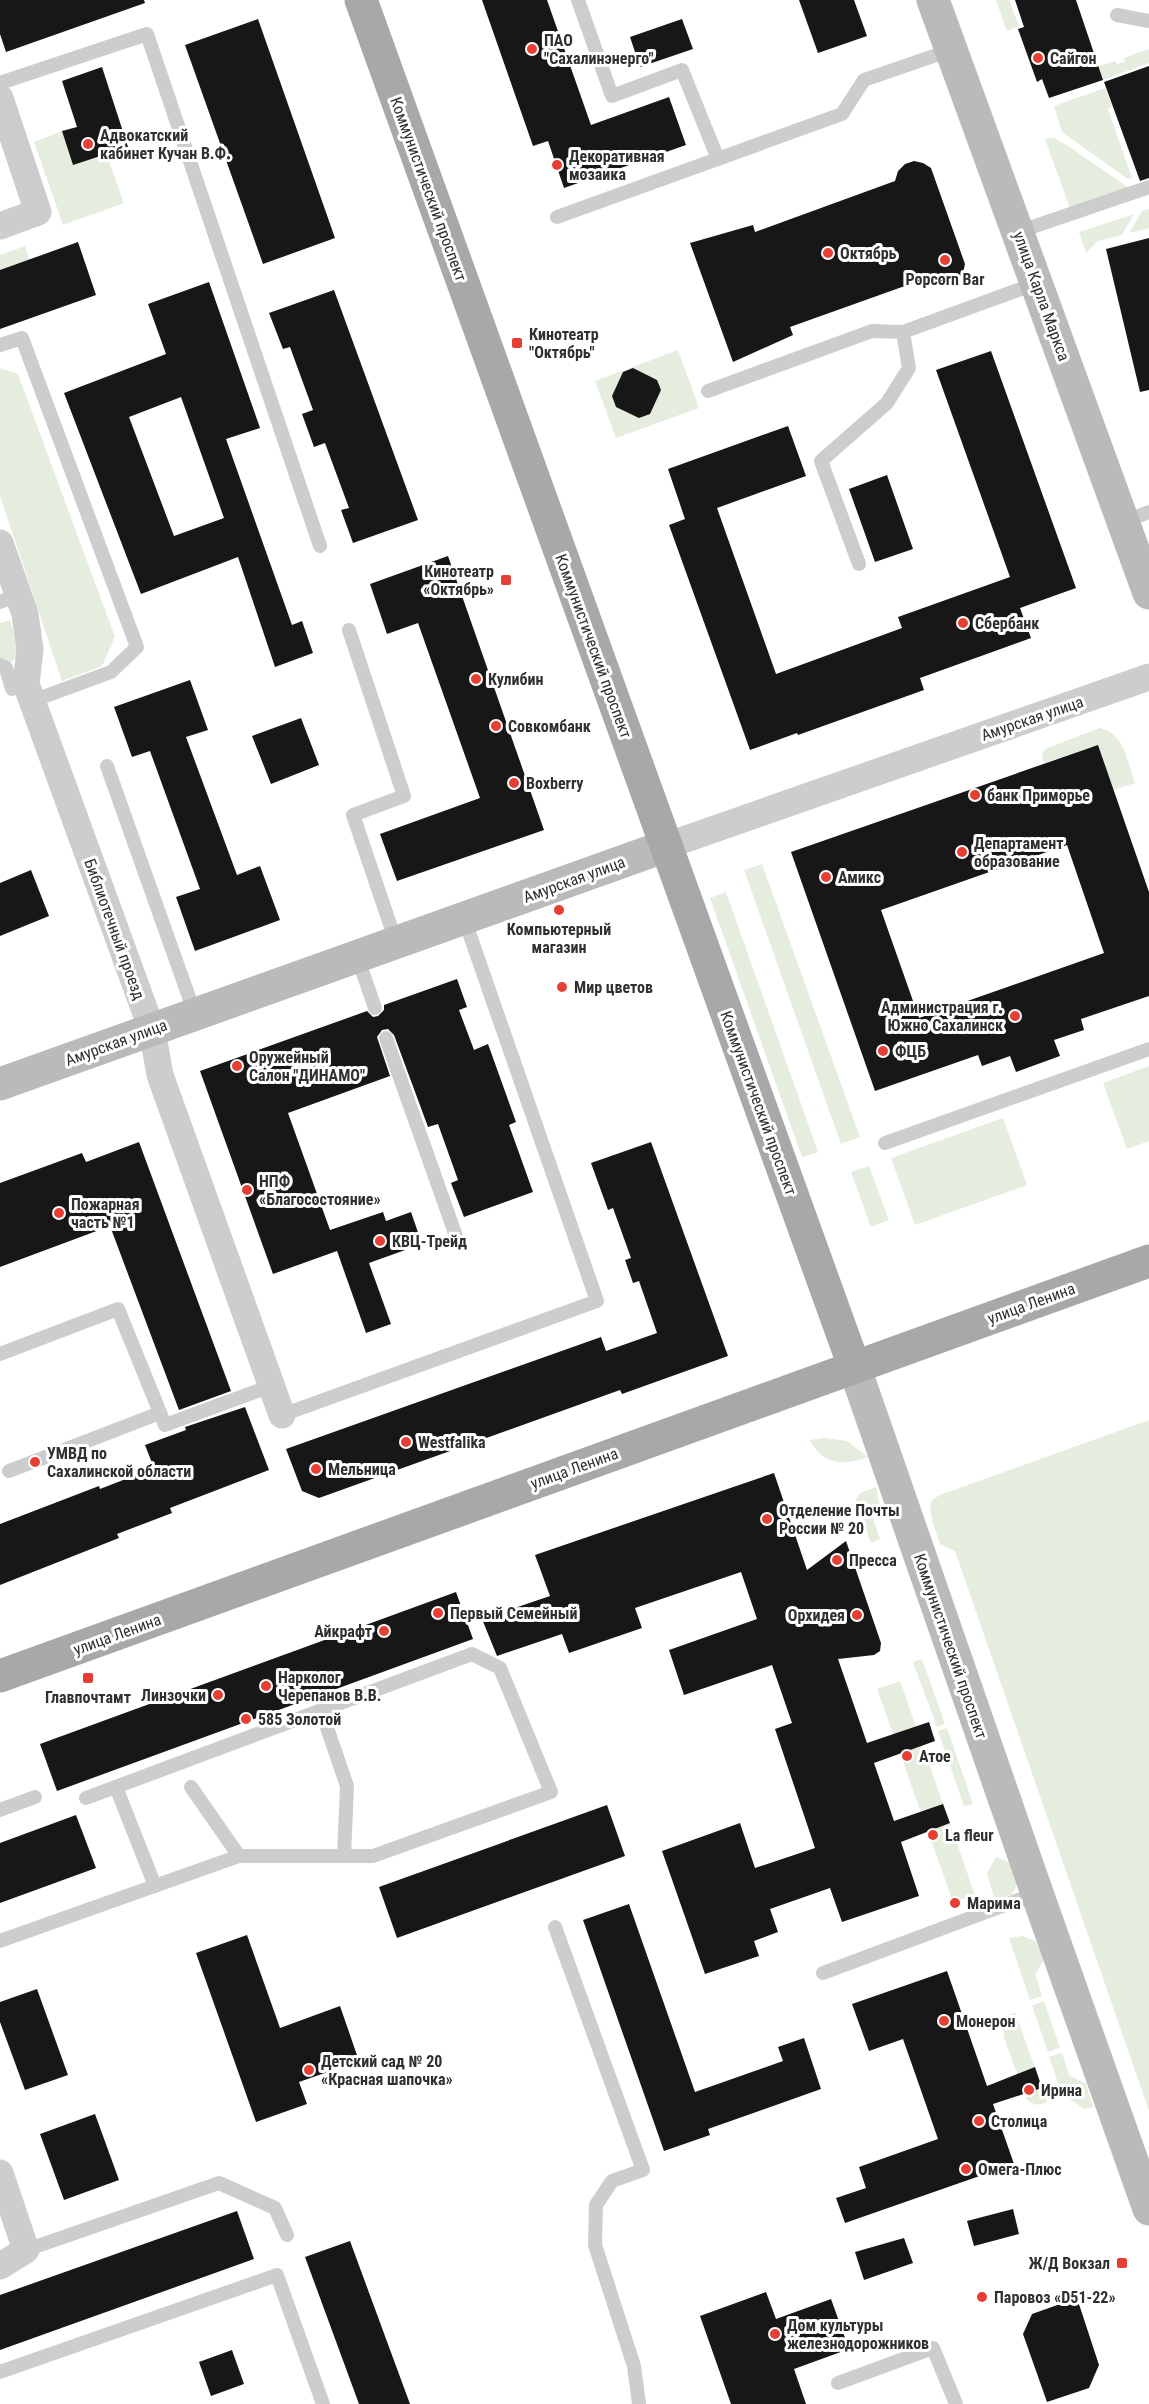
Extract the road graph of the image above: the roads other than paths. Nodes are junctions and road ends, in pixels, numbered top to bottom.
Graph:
1 (361, 0) edge
2 (578, 0) edge
3 (933, 0) edge
4 (1117, 15) dead end
5 (1149, 21) edge
6 (951, 50) junction
7 (0, 83) edge
8 (0, 98) edge
9 (718, 159) junction
10 (1149, 187) edge
11 (557, 217) dead end
12 (0, 226) edge
13 (1018, 232) junction
14 (1037, 283) junction
15 (903, 332) junction
16 (0, 345) edge
17 (708, 391) dead end
18 (1136, 517) edge
19 (0, 543) edge
20 (320, 546) dead end
21 (858, 564) dead end
22 (1149, 593) edge
23 (9, 598) edge
24 (349, 630) dead end
25 (0, 665) edge
26 (1149, 677) edge
27 (18, 692) edge
28 (107, 766) dead end
29 (666, 846) junction
30 (464, 918) junction
31 (396, 942) junction
32 (357, 956) junction
33 (375, 1008) dead end
34 (195, 1014) junction
35 (152, 1030) junction
36 (386, 1038) dead end
37 (1149, 1049) edge
38 (0, 1084) edge
39 (885, 1143) dead end
40 (456, 1236) dead end
41 (1149, 1262) edge
42 (0, 1354) edge
43 (854, 1366) junction
44 (271, 1386) junction
45 (160, 1413) junction
46 (282, 1415) joint
47 (9, 1471) dead end
48 (0, 1676) edge
49 (321, 1710) junction
50 (116, 1787) junction
51 (191, 1787) dead end
52 (35, 1797) dead end
53 (86, 1798) dead end
54 (0, 1810) edge
55 (239, 1856) junction
56 (344, 1856) junction
57 (154, 1886) junction
58 (1037, 1893) junction
59 (555, 1927) dead end
60 (0, 1941) edge
61 (823, 1972) dead end
62 (0, 2173) edge
63 (1146, 2190) edge
64 (286, 2235) dead end
65 (26, 2250) junction
66 (0, 2266) edge
67 (0, 2372) edge
68 (838, 2383) dead end
69 (323, 2404) edge
70 (639, 2404) edge
71 (956, 2404) edge

1 - 29 main road, Коммунистический проспект
2 - 9 lane
3 - 6 street, улица Карла Маркса
4 - 5 lane
6 - 9 lane
6 - 13 street, улица Карла Маркса
7 - 20 lane
8 - 12 street
9 - 11 lane
10 - 13 lane
13 - 14 street, улица Карла Маркса
14 - 15 lane
14 - 18 street, улица Карла Маркса
15 - 17 lane
15 - 21 lane
16 - 27 lane
18 - 22 street, улица Карла Маркса
19 - 23 street, Библиотечный проезд
23 - 27 street, Библиотечный проезд
24 - 31 lane
25 - 27 lane
26 - 29 street, Амурская улица
27 - 35 street, Библиотечный проезд
28 - 34 lane
29 - 30 street, Амурская улица
29 - 43 main road, Коммунистический проспект
30 - 31 street, Амурская улица
30 - 46 lane
31 - 32 street, Амурская улица
32 - 33 lane
32 - 34 street, Амурская улица
34 - 35 street, Амурская улица
35 - 38 street, Амурская улица
35 - 44 street, Библиотечный проезд
36 - 40 lane
37 - 39 lane
41 - 43 main road, улица Ленина
42 - 45 lane
43 - 48 main road, улица Ленина
43 - 58 street, Коммунистический проспект
44 - 45 lane
44 - 46 street, Библиотечный проезд
45 - 47 lane
49 - 50 lane
49 - 56 lane
49 - 56 lane
50 - 53 lane
50 - 57 lane
51 - 55 lane
52 - 54 lane
55 - 56 lane
55 - 57 lane
57 - 60 lane
58 - 61 lane
58 - 63 street, Коммунистический проспект
59 - 70 lane
62 - 65 street
64 - 65 lane
65 - 66 street
67 - 69 lane
68 - 71 lane

